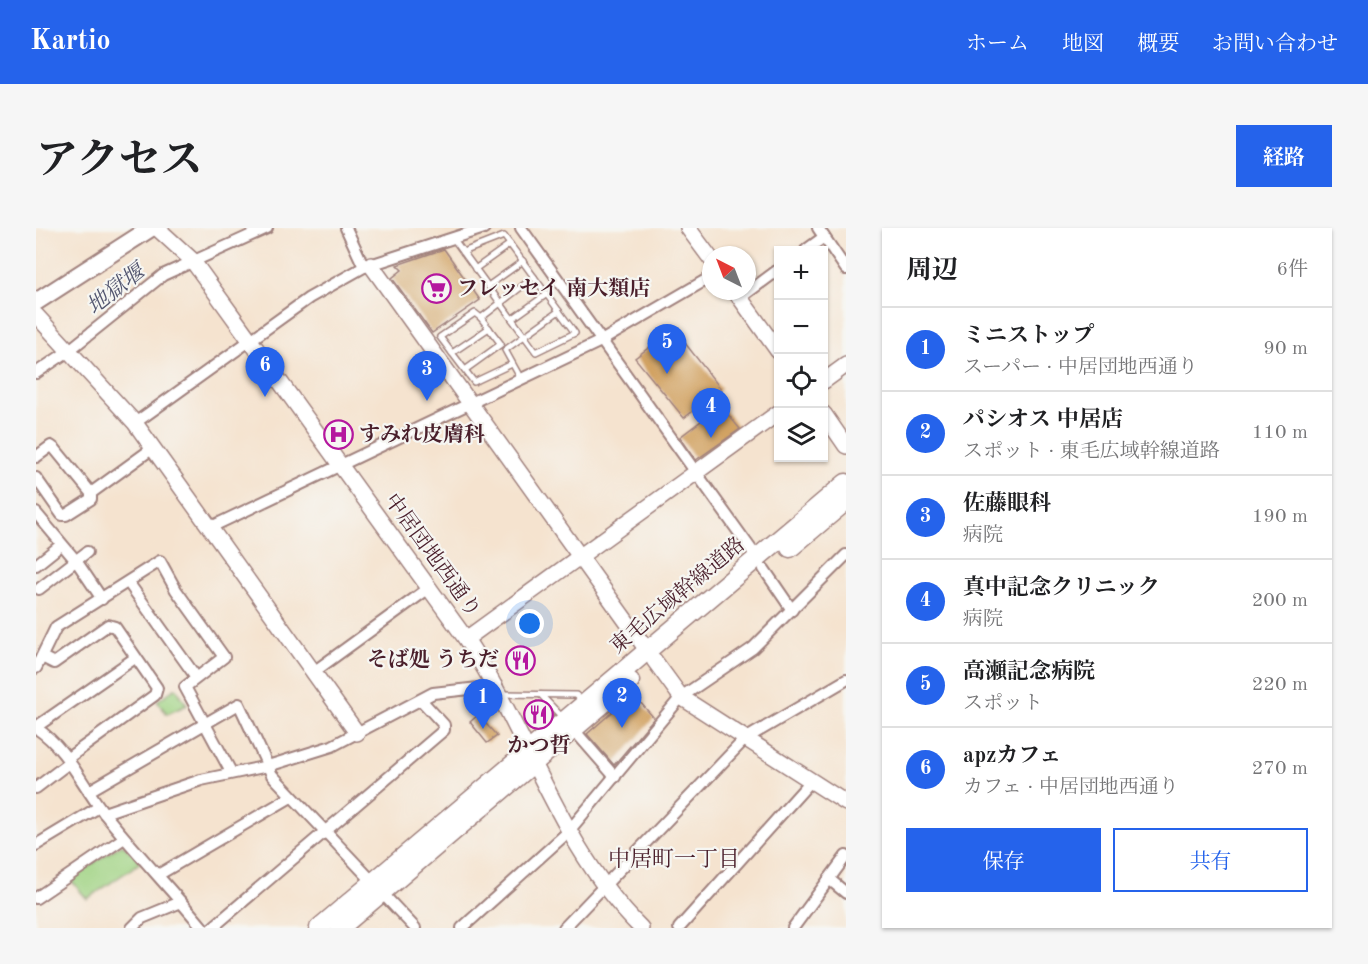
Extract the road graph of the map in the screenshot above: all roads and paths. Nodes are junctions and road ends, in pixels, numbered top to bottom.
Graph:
1 (151, 228) edge
2 (157, 228) edge
3 (267, 228) edge
4 (346, 228) edge
5 (483, 228) edge
6 (520, 228) edge
7 (688, 228) edge
8 (821, 233) edge
9 (453, 238) junction
10 (510, 244) junction
11 (810, 246) edge
12 (702, 247) edge
13 (463, 252) junction
14 (192, 261) junction
15 (523, 261) junction
16 (368, 266) junction
17 (475, 268) junction
18 (846, 269) edge
19 (774, 272) edge
20 (534, 277) junction
21 (702, 282) edge
22 (756, 284) edge
23 (488, 286) junction
24 (547, 294) junction
25 (742, 300) edge
26 (36, 302) edge
27 (500, 303) junction
28 (559, 311) junction
29 (36, 315) edge
30 (481, 318) junction
31 (512, 320) junction
32 (489, 328) junction
33 (524, 336) junction
34 (251, 341) junction
35 (601, 341) junction
36 (501, 344) junction
37 (774, 345) edge
38 (505, 350) junction
39 (67, 352) junction
40 (452, 353) junction
41 (512, 364) junction
42 (846, 364) edge
43 (465, 370) junction
44 (36, 373) edge
45 (828, 378) edge
46 (521, 379) junction
47 (471, 402) junction
48 (774, 416) edge
49 (828, 420) edge
50 (135, 423) junction
51 (846, 446) edge
52 (153, 448) junction
53 (36, 458) edge
54 (340, 465) junction
55 (694, 474) junction
56 (36, 478) edge
57 (846, 483) edge
58 (91, 493) junction
59 (846, 501) edge
60 (36, 513) edge
61 (211, 526) junction
62 (61, 545) junction
63 (87, 552) dead end
64 (846, 555) edge
65 (579, 556) junction
66 (77, 562) junction
67 (761, 564) junction
68 (36, 565) edge
69 (128, 582) junction
70 (429, 588) junction
71 (39, 589) dead end
72 (102, 599) junction
73 (792, 610) junction
74 (466, 639) junction
75 (651, 655) junction
76 (42, 657) junction
77 (135, 658) junction
78 (36, 668) edge
79 (315, 671) junction
80 (196, 677) junction
81 (846, 680) edge
82 (499, 690) junction
83 (541, 694) junction
84 (681, 697) junction
85 (421, 700) junction
86 (585, 704) junction
87 (206, 722) junction
88 (569, 725) junction
89 (36, 728) edge
90 (357, 733) junction
91 (745, 738) junction
92 (533, 757) junction
93 (69, 760) junction
94 (268, 766) junction
95 (231, 772) junction
96 (615, 777) junction
97 (811, 781) junction
98 (36, 788) edge
99 (89, 791) junction
100 (291, 797) junction
101 (846, 804) edge
102 (101, 810) junction
103 (326, 832) junction
104 (568, 832) junction
105 (124, 838) junction
106 (36, 845) edge
107 (846, 856) edge
108 (158, 875) junction
109 (830, 879) junction
110 (604, 886) junction
111 (378, 887) junction
112 (846, 893) edge
113 (36, 898) edge
114 (181, 902) junction
115 (132, 928) edge
116 (203, 928) edge
117 (212, 928) edge
118 (319, 928) edge
119 (340, 928) edge
120 (415, 928) edge
121 (462, 928) edge
122 (564, 928) edge
123 (641, 928) edge
124 (679, 928) edge
125 (793, 928) edge

1 - 26 main road
2 - 14 street, 中居団地西通り
3 - 14 street
4 - 16 street
5 - 9 street
6 - 35 street
7 - 12 street
8 - 11 street
8 - 18 street
9 - 13 lane
9 - 16 street
10 - 13 lane
10 - 15 lane
10 - 17 lane
13 - 17 lane
14 - 34 street, 中居団地西通り
14 - 39 street
15 - 20 lane
15 - 23 lane
16 - 34 street
16 - 47 street
17 - 23 lane
19 - 22 street
20 - 24 lane
20 - 27 lane
21 - 35 street
23 - 27 lane
24 - 28 lane
24 - 31 lane
25 - 37 street
27 - 30 lane
27 - 31 lane
28 - 33 lane
28 - 33 lane
29 - 39 street
30 - 32 lane
30 - 40 lane
31 - 33 lane
32 - 36 lane
32 - 40 lane
33 - 38 lane
34 - 50 street
34 - 54 street, 中居団地西通り
35 - 46 street
35 - 55 street
36 - 38 lane
36 - 43 lane
38 - 41 lane
39 - 44 street
39 - 50 street
40 - 43 lane
41 - 43 lane
41 - 46 lane
42 - 45 street
46 - 47 street
47 - 54 street
47 - 65 street
48 - 55 street
49 - 51 street
50 - 52 street
52 - 58 street
52 - 61 street
53 - 58 street
54 - 61 street
54 - 70 street, 中居団地西通り
55 - 65 street
55 - 67 street
56 - 58 street
57 - 67 highway, 東毛広域幹線道路
59 - 67 highway, 東毛広域幹線道路
60 - 62 street
61 - 79 street
62 - 66 street
62 - 68 street
63 - 66 street
64 - 73 street
65 - 74 street
65 - 75 street
66 - 71 street
66 - 72 street
67 - 73 street
67 - 75 highway, 東毛広域幹線道路
69 - 72 street
69 - 80 street
69 - 80 street
70 - 74 street, 中居団地西通り
70 - 79 street
72 - 76 street
73 - 84 street
74 - 82 street, 中居団地西通り
75 - 84 street
75 - 86 highway, 東毛広域幹線道路
75 - 88 highway, 東毛広域幹線道路
76 - 77 street
76 - 78 street
77 - 89 street
77 - 93 street
79 - 90 street
80 - 87 street
81 - 91 street
82 - 83 lane
82 - 85 street
82 - 92 street, 中居団地西通り
83 - 86 lane
83 - 88 lane
84 - 91 street
84 - 96 street
85 - 90 street
85 - 103 street
86 - 88 highway, 東毛広域幹線道路
87 - 94 street
87 - 95 street
87 - 99 street
88 - 92 highway, 東毛広域幹線道路
88 - 96 street
89 - 93 street
90 - 94 street
91 - 97 street
91 - 110 street
92 - 104 street, 中居団地西通り
92 - 111 highway, 東毛広域幹線道路
93 - 98 street
93 - 99 street
94 - 95 street
94 - 100 street
95 - 102 street
96 - 104 street
97 - 101 street
97 - 124 street
99 - 102 street
100 - 103 street
100 - 108 street
102 - 105 street
102 - 106 street
103 - 111 street
103 - 117 street
104 - 110 street, 中居団地西通り
104 - 121 street
105 - 108 street
105 - 113 street
107 - 109 street
108 - 114 street
109 - 112 street
109 - 125 street
110 - 122 street
110 - 123 street, 中居団地西通り
111 - 118 highway, 東毛広域幹線道路
111 - 119 highway, 東毛広域幹線道路
111 - 120 street
114 - 115 street
114 - 116 street

